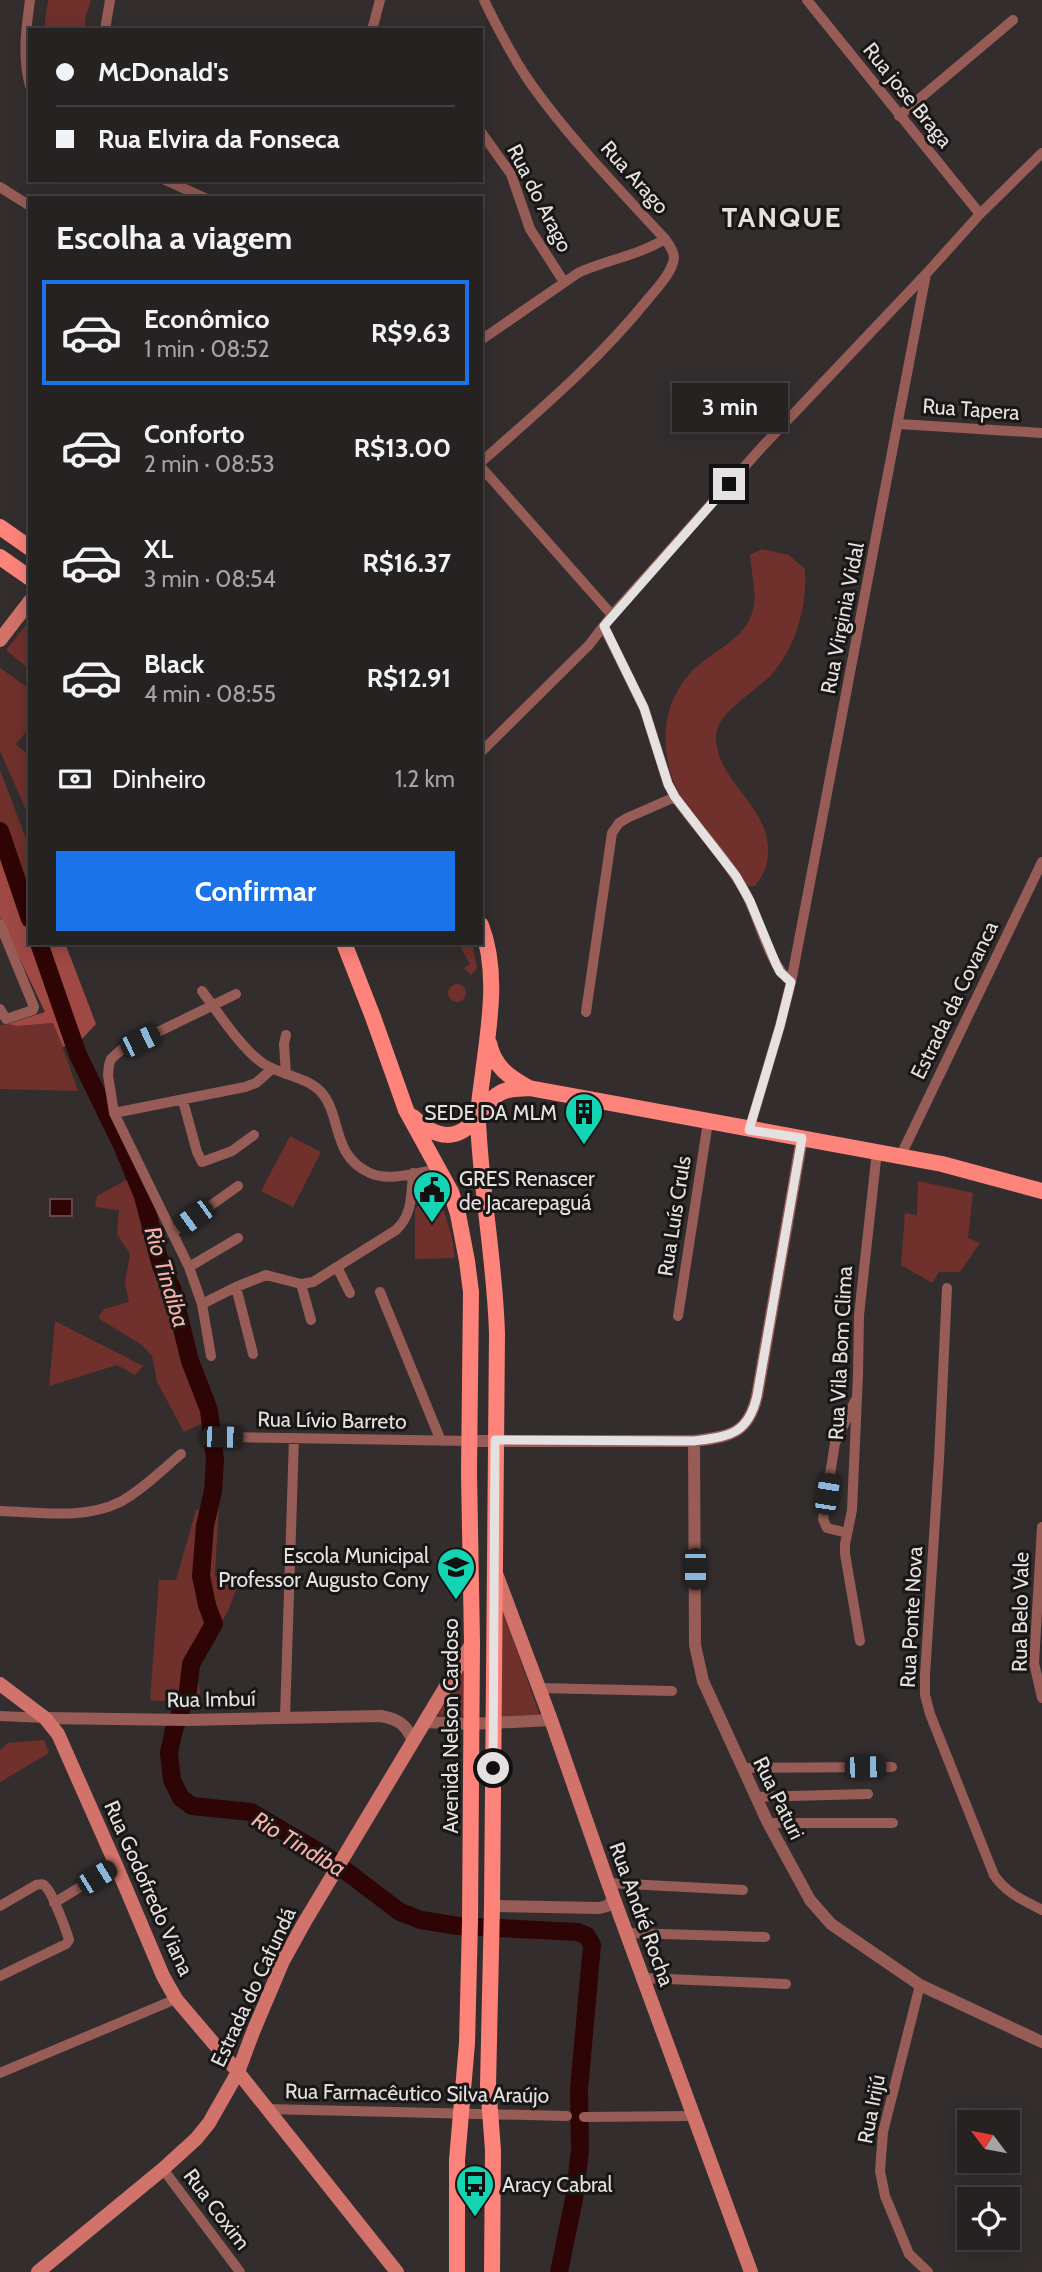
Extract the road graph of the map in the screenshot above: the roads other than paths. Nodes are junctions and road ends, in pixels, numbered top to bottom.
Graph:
1 (30, 0) edge
2 (110, 0) edge
3 (380, 0) edge
4 (484, 0) edge
5 (807, 0) edge
6 (1013, 20) dead end
7 (105, 28) edge
8 (373, 28) edge
9 (28, 77) edge
10 (899, 116) junction
11 (483, 135) edge
12 (1042, 153) edge
13 (171, 182) edge
14 (0, 187) edge
15 (201, 196) edge
16 (28, 205) edge
17 (980, 214) junction
18 (664, 239) junction
19 (926, 274) junction
20 (564, 282) junction
21 (483, 339) edge
22 (899, 424) junction
23 (1042, 433) edge
24 (483, 462) edge
25 (483, 466) edge
26 (0, 527) edge
27 (28, 547) edge
28 (0, 557) edge
29 (28, 577) edge
30 (28, 605) edge
31 (612, 615) junction
32 (604, 626) junction
33 (0, 640) edge
34 (483, 750) edge
35 (675, 797) junction
36 (1042, 862) edge
37 (0, 924) edge
38 (483, 933) edge
39 (345, 945) edge
40 (791, 982) junction
41 (202, 990) dead end
42 (236, 994) dead end
43 (213, 1006) junction
44 (0, 1009) edge
45 (586, 1012) dead end
46 (488, 1032) junction
47 (286, 1035) dead end
48 (272, 1069) junction
49 (286, 1074) junction
50 (529, 1088) junction
51 (183, 1101) junction
52 (406, 1111) junction
53 (114, 1114) junction
54 (478, 1117) junction
55 (708, 1122) junction
56 (749, 1130) junction
57 (254, 1135) dead end
58 (802, 1138) junction
59 (877, 1151) junction
60 (901, 1156) junction
61 (439, 1169) junction
62 (413, 1173) junction
63 (238, 1186) dead end
64 (1042, 1191) edge
65 (172, 1233) junction
66 (238, 1238) dead end
67 (189, 1267) junction
68 (337, 1267) junction
69 (301, 1283) junction
70 (236, 1287) junction
71 (947, 1288) dead end
72 (380, 1292) dead end
73 (350, 1293) dead end
74 (202, 1304) junction
75 (678, 1316) dead end
76 (311, 1320) dead end
77 (253, 1354) dead end
78 (211, 1356) dead end
79 (856, 1400) junction
80 (222, 1437) dead end
81 (294, 1438) junction
82 (495, 1440) junction
83 (441, 1441) junction
84 (470, 1441) junction
85 (694, 1441) junction
86 (181, 1454) dead end
87 (0, 1511) edge
88 (1042, 1527) edge
89 (847, 1533) junction
90 (494, 1570) junction
91 (860, 1641) dead end
92 (472, 1642) junction
93 (0, 1684) edge
94 (538, 1688) junction
95 (671, 1691) dead end
96 (1042, 1698) edge
97 (0, 1716) edge
98 (285, 1717) junction
99 (45, 1718) junction
100 (551, 1720) junction
101 (424, 1722) junction
102 (493, 1723) junction
103 (471, 1724) junction
104 (412, 1739) junction
105 (892, 1766) dead end
106 (742, 1768) junction
107 (868, 1794) dead end
108 (756, 1797) junction
109 (768, 1823) junction
110 (893, 1823) dead end
111 (117, 1864) junction
112 (608, 1883) junction
113 (743, 1891) dead end
114 (614, 1899) junction
115 (54, 1903) junction
116 (0, 1906) edge
117 (492, 1906) junction
118 (1042, 1910) edge
119 (627, 1933) junction
120 (765, 1937) dead end
121 (0, 1976) edge
122 (643, 1978) junction
123 (786, 1984) dead end
124 (919, 1984) junction
125 (176, 1999) junction
126 (1042, 2042) edge
127 (238, 2072) junction
128 (0, 2073) edge
129 (267, 2109) junction
130 (462, 2114) junction
131 (490, 2114) junction
132 (567, 2116) dead end
133 (694, 2116) junction
134 (584, 2117) dead end
135 (163, 2169) junction
136 (41, 2271) edge
137 (240, 2272) edge
138 (397, 2272) edge
139 (457, 2272) edge
140 (492, 2272) edge
141 (751, 2272) edge
142 (928, 2272) edge

1 - 9 street
2 - 7 street
3 - 8 street
4 - 18 street, Rua Arago
5 - 10 street, Rua jose Braga
6 - 10 street
10 - 17 street, Rua jose Braga
11 - 20 street, Rua do Arago
12 - 17 street
13 - 15 street
14 - 16 street
17 - 19 street
18 - 20 street, Rua Arago
18 - 24 street
19 - 22 street, Rua Virginia Vidal
19 - 31 street
20 - 21 street, Rua Arago
22 - 23 street, Rua Tapera
22 - 40 street, Rua Virginia Vidal
25 - 31 street
26 - 27 main road
28 - 29 main road
30 - 33 main road
31 - 32 street
32 - 34 street
32 - 35 street
35 - 40 street
35 - 45 street
36 - 60 street, Estrada da Covanca
37 - 44 street
38 - 46 main road, Avenida Nelson Cardoso
39 - 52 main road, Avenida Nelson Cardoso
40 - 56 street, Rua Virginia Vidal
41 - 43 street
42 - 43 street
43 - 48 street
43 - 53 street
46 - 50 main road
46 - 54 main road, Avenida Nelson Cardoso
47 - 49 street
48 - 49 street
48 - 51 street
49 - 62 street
50 - 54 main road
50 - 55 main road
51 - 53 street
51 - 57 street
52 - 54 main road
52 - 61 main road, Avenida Nelson Cardoso
53 - 65 street
54 - 82 main road, Avenida Nelson Cardoso
55 - 56 main road
55 - 75 street, Rua Luís Cruls
56 - 58 main road
58 - 59 main road
58 - 85 street, Rua Lívio Barreto
59 - 60 main road
59 - 79 street, Rua Vila Bom Clima
60 - 64 main road
61 - 62 street
61 - 84 main road, Avenida Nelson Cardoso
62 - 68 street
63 - 65 street
65 - 67 street
66 - 67 street
67 - 74 street
68 - 69 street
68 - 73 street
69 - 70 street
69 - 76 street
70 - 74 street
70 - 77 street
71 - 118 street, Rua Ponte Nova
72 - 83 street, Rua Lívio Barreto
74 - 78 street
79 - 89 street, Rua Vila Bom Clima
79 - 89 street
80 - 81 street, Rua Lívio Barreto
81 - 83 street, Rua Lívio Barreto
81 - 98 street
82 - 84 street, Rua Lívio Barreto
82 - 85 street, Rua Lívio Barreto
82 - 90 main road, Avenida Nelson Cardoso
83 - 84 street, Rua Lívio Barreto
84 - 92 main road, Avenida Nelson Cardoso
85 - 106 street, Rua Paturi
86 - 87 street
88 - 96 street, Rua Belo Vale
89 - 91 street, Rua Vila Bom Clima
90 - 94 main road, Rua André Rocha
90 - 102 main road, Avenida Nelson Cardoso
92 - 101 main road, Estrada do Cafundá
92 - 103 main road, Avenida Nelson Cardoso
93 - 99 main road, Rua Godofredo Viana
94 - 95 street
94 - 100 main road, Rua André Rocha
97 - 99 street, Rua Imbuí
98 - 99 street, Rua Imbuí
98 - 104 street, Rua Imbuí
99 - 111 main road, Rua Godofredo Viana
100 - 102 street
100 - 112 main road, Rua André Rocha
101 - 103 street
101 - 104 main road, Estrada do Cafundá
102 - 103 street
102 - 117 main road, Avenida Nelson Cardoso
103 - 130 main road, Avenida Nelson Cardoso
104 - 127 main road, Estrada do Cafundá
105 - 106 street
106 - 108 street, Rua Paturi
107 - 108 street
108 - 109 street, Rua Paturi
109 - 110 street
109 - 124 street, Rua Paturi
111 - 115 street
111 - 125 main road, Rua Godofredo Viana
112 - 113 street
112 - 114 main road, Rua André Rocha
114 - 117 street
114 - 119 main road, Rua André Rocha
115 - 116 street
115 - 121 street
117 - 131 main road, Avenida Nelson Cardoso
119 - 120 street
119 - 122 main road, Rua André Rocha
122 - 123 street
122 - 133 main road, Rua André Rocha
124 - 126 street, Rua Paturi
124 - 142 street, Rua Irijú
125 - 127 main road, Rua Godofredo Viana
125 - 128 street
127 - 129 main road, Rua Godofredo Viana
127 - 135 main road, Estrada do Cafundá
129 - 130 street, Rua Farmacêutico Silva Araújo
129 - 138 main road, Rua Godofredo Viana
130 - 131 street, Rua Farmacêutico Silva Araújo
130 - 139 main road, Avenida Nelson Cardoso
131 - 132 street, Rua Farmacêutico Silva Araújo
131 - 140 main road, Avenida Nelson Cardoso
133 - 134 street
133 - 141 main road, Rua André Rocha
135 - 136 main road, Estrada do Cafundá
135 - 137 street, Rua Coxim

